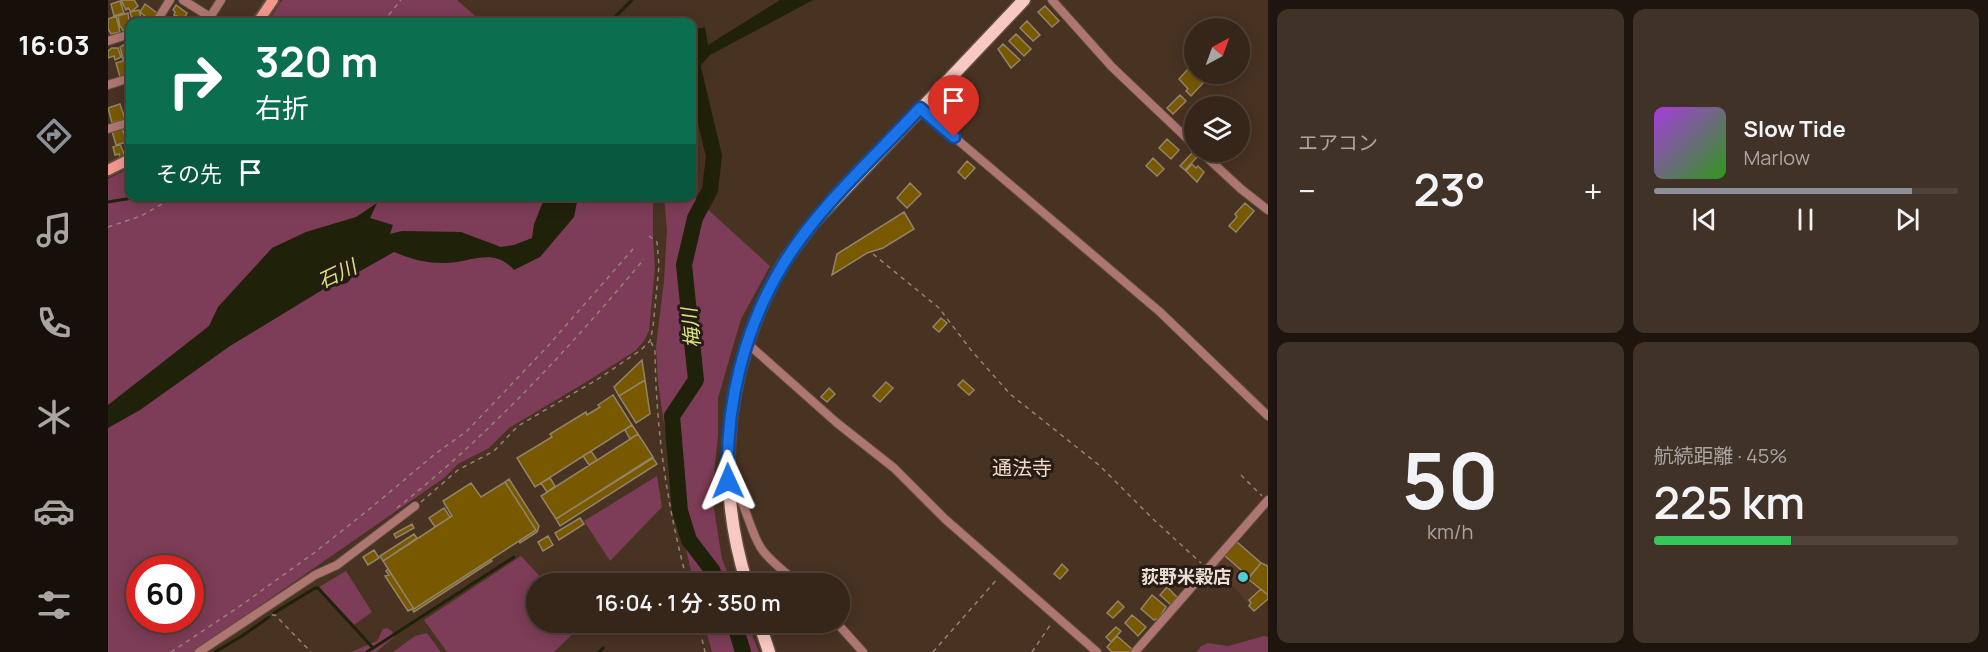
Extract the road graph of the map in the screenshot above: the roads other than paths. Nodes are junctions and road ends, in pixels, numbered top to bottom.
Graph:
1 (170, 0) edge
2 (183, 0) edge
3 (221, 0) edge
4 (273, 0) edge
5 (1024, 0) edge
6 (1052, 0) edge
7 (159, 18) edge
8 (206, 18) edge
9 (209, 18) edge
10 (261, 18) edge
11 (126, 35) edge
12 (108, 41) edge
13 (126, 79) edge
14 (108, 85) edge
15 (920, 108) junction
16 (126, 123) edge
17 (108, 129) edge
18 (1184, 135) edge
19 (126, 161) edge
20 (1212, 162) edge
21 (108, 170) edge
22 (1268, 210) edge
23 (747, 343) junction
24 (1268, 416) edge
25 (728, 481) junction
26 (1268, 501) edge
27 (415, 506) road end
28 (744, 573) edge
29 (788, 573) edge
30 (763, 633) edge
31 (846, 633) edge
32 (199, 652) edge
33 (769, 652) edge
34 (863, 652) edge
35 (1097, 652) edge
36 (1135, 652) edge

1 - 7 street
2 - 8 street
3 - 9 street
4 - 10 street
5 - 15 main road
6 - 18 street
11 - 12 street
13 - 14 street
15 - 23 main road
15 - 24 street
16 - 17 street
19 - 21 street
20 - 22 street
23 - 25 main road
23 - 35 street
25 - 28 main road
25 - 29 street
26 - 36 street
27 - 32 street
30 - 33 main road
31 - 34 street

